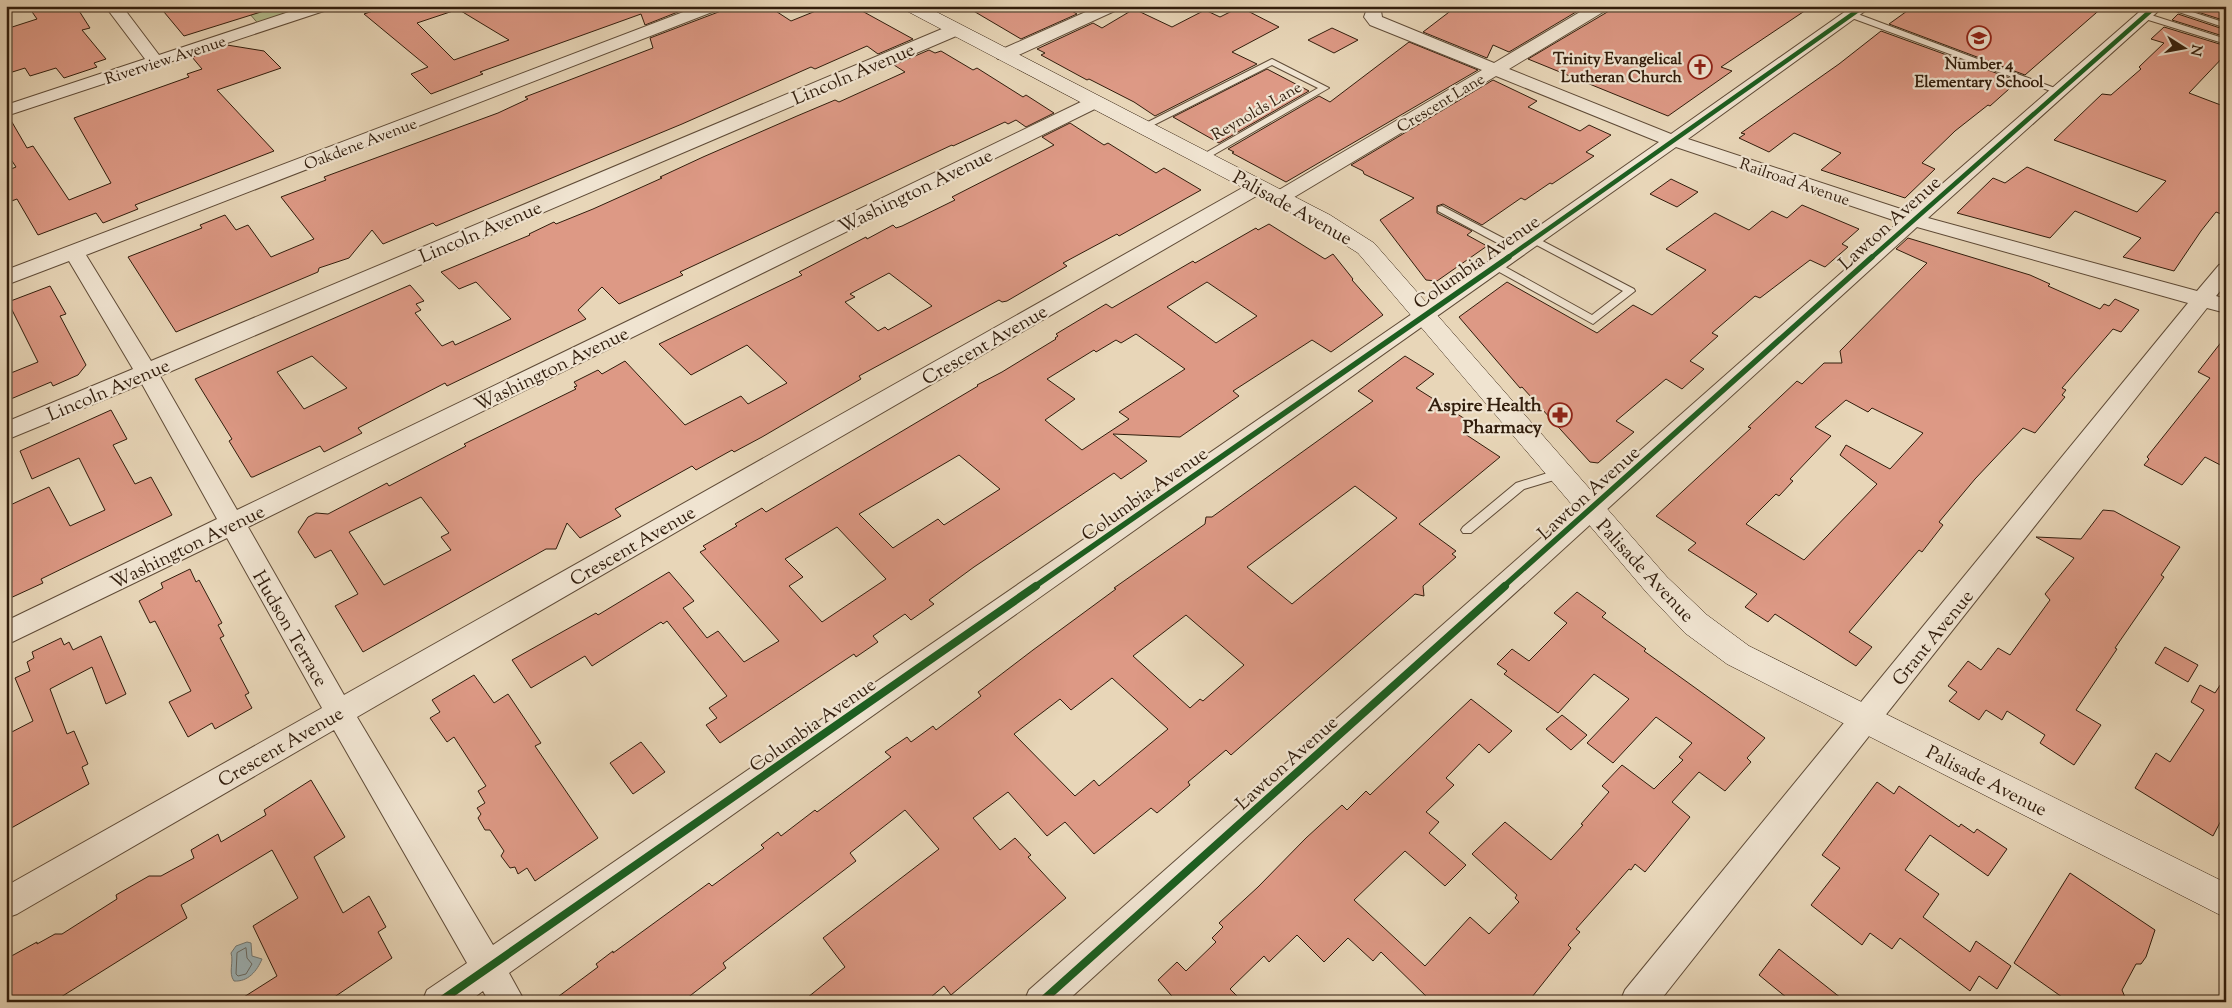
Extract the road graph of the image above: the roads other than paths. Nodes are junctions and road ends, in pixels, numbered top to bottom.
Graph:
1 (113, 6) edge
2 (324, 6) edge
3 (714, 6) edge
4 (911, 6) edge
5 (1113, 6) edge
6 (1602, 6) edge
7 (2165, 6) edge
8 (1858, 10) edge
9 (2151, 11) edge
10 (1376, 14) edge
11 (2226, 26) edge
12 (955, 30) junction
13 (2226, 42) edge
14 (1004, 55) junction
15 (156, 62) junction
16 (1495, 69) junction
17 (2059, 91) junction
18 (1095, 102) junction
19 (6, 111) edge
20 (1143, 127) junction
21 (1673, 140) junction
22 (1203, 158) junction
23 (1268, 193) junction
24 (1442, 209) dead end
25 (1913, 220) junction
26 (1526, 244) junction
27 (75, 253) junction
28 (1496, 266) junction
29 (2226, 270) edge
30 (6, 278) edge
31 (2202, 300) junction
32 (2226, 306) edge
33 (1425, 315) junction
34 (146, 373) junction
35 (6, 432) edge
36 (1560, 474) junction
37 (1590, 510) junction
38 (232, 524) junction
39 (1467, 530) dead end
40 (6, 634) edge
41 (340, 712) junction
42 (1867, 719) junction
43 (2226, 901) edge
44 (6, 903) edge
45 (488, 968) junction
46 (440, 1002) edge
47 (508, 1002) edge
48 (1041, 1002) edge
49 (1637, 1002) edge

1 - 15 street
2 - 15 street, Riverview Avenue
3 - 27 street, Oakdene Avenue
4 - 12 main road, Palisade Avenue
5 - 14 street
6 - 16 street, Crescent Lane
7 - 11 lane
8 - 17 lane
8 - 21 street, Columbia Avenue
9 - 13 lane
9 - 17 street, Lawton Avenue
10 - 16 street, Railroad Avenue
12 - 14 main road, Palisade Avenue
12 - 34 street, Lincoln Avenue
14 - 18 main road, Palisade Avenue
15 - 19 street, Riverview Avenue
16 - 21 street, Railroad Avenue
16 - 23 street, Crescent Lane
17 - 25 street, Lawton Avenue
18 - 20 main road, Palisade Avenue
18 - 38 street, Washington Avenue
20 - 22 main road, Palisade Avenue
20 - 22 lane, Reynolds Lane
21 - 25 street, Railroad Avenue
21 - 26 street, Columbia Avenue
22 - 23 main road, Palisade Avenue
23 - 33 main road, Palisade Avenue
23 - 41 street, Crescent Avenue
24 - 26 lane
25 - 31 street, Railroad Avenue
25 - 37 street, Lawton Avenue
26 - 28 street, Columbia Avenue
26 - 28 lane
27 - 30 street, Oakdene Avenue
27 - 34 street, Hudson Terrace
28 - 33 street, Columbia Avenue
29 - 31 street, Grant Avenue
31 - 32 street, Railroad Avenue
31 - 42 street, Grant Avenue
33 - 36 main road, Palisade Avenue
33 - 45 street, Columbia Avenue
34 - 35 street, Lincoln Avenue
34 - 38 street, Hudson Terrace
36 - 37 main road, Palisade Avenue
36 - 39 lane
37 - 42 main road, Palisade Avenue
37 - 48 street, Lawton Avenue
38 - 40 street, Washington Avenue
38 - 41 street, Hudson Terrace
41 - 44 street, Crescent Avenue
41 - 45 street, Hudson Terrace
42 - 43 main road, Palisade Avenue
42 - 49 street, Grant Avenue
45 - 46 street, Columbia Avenue
45 - 47 street, Hudson Terrace

